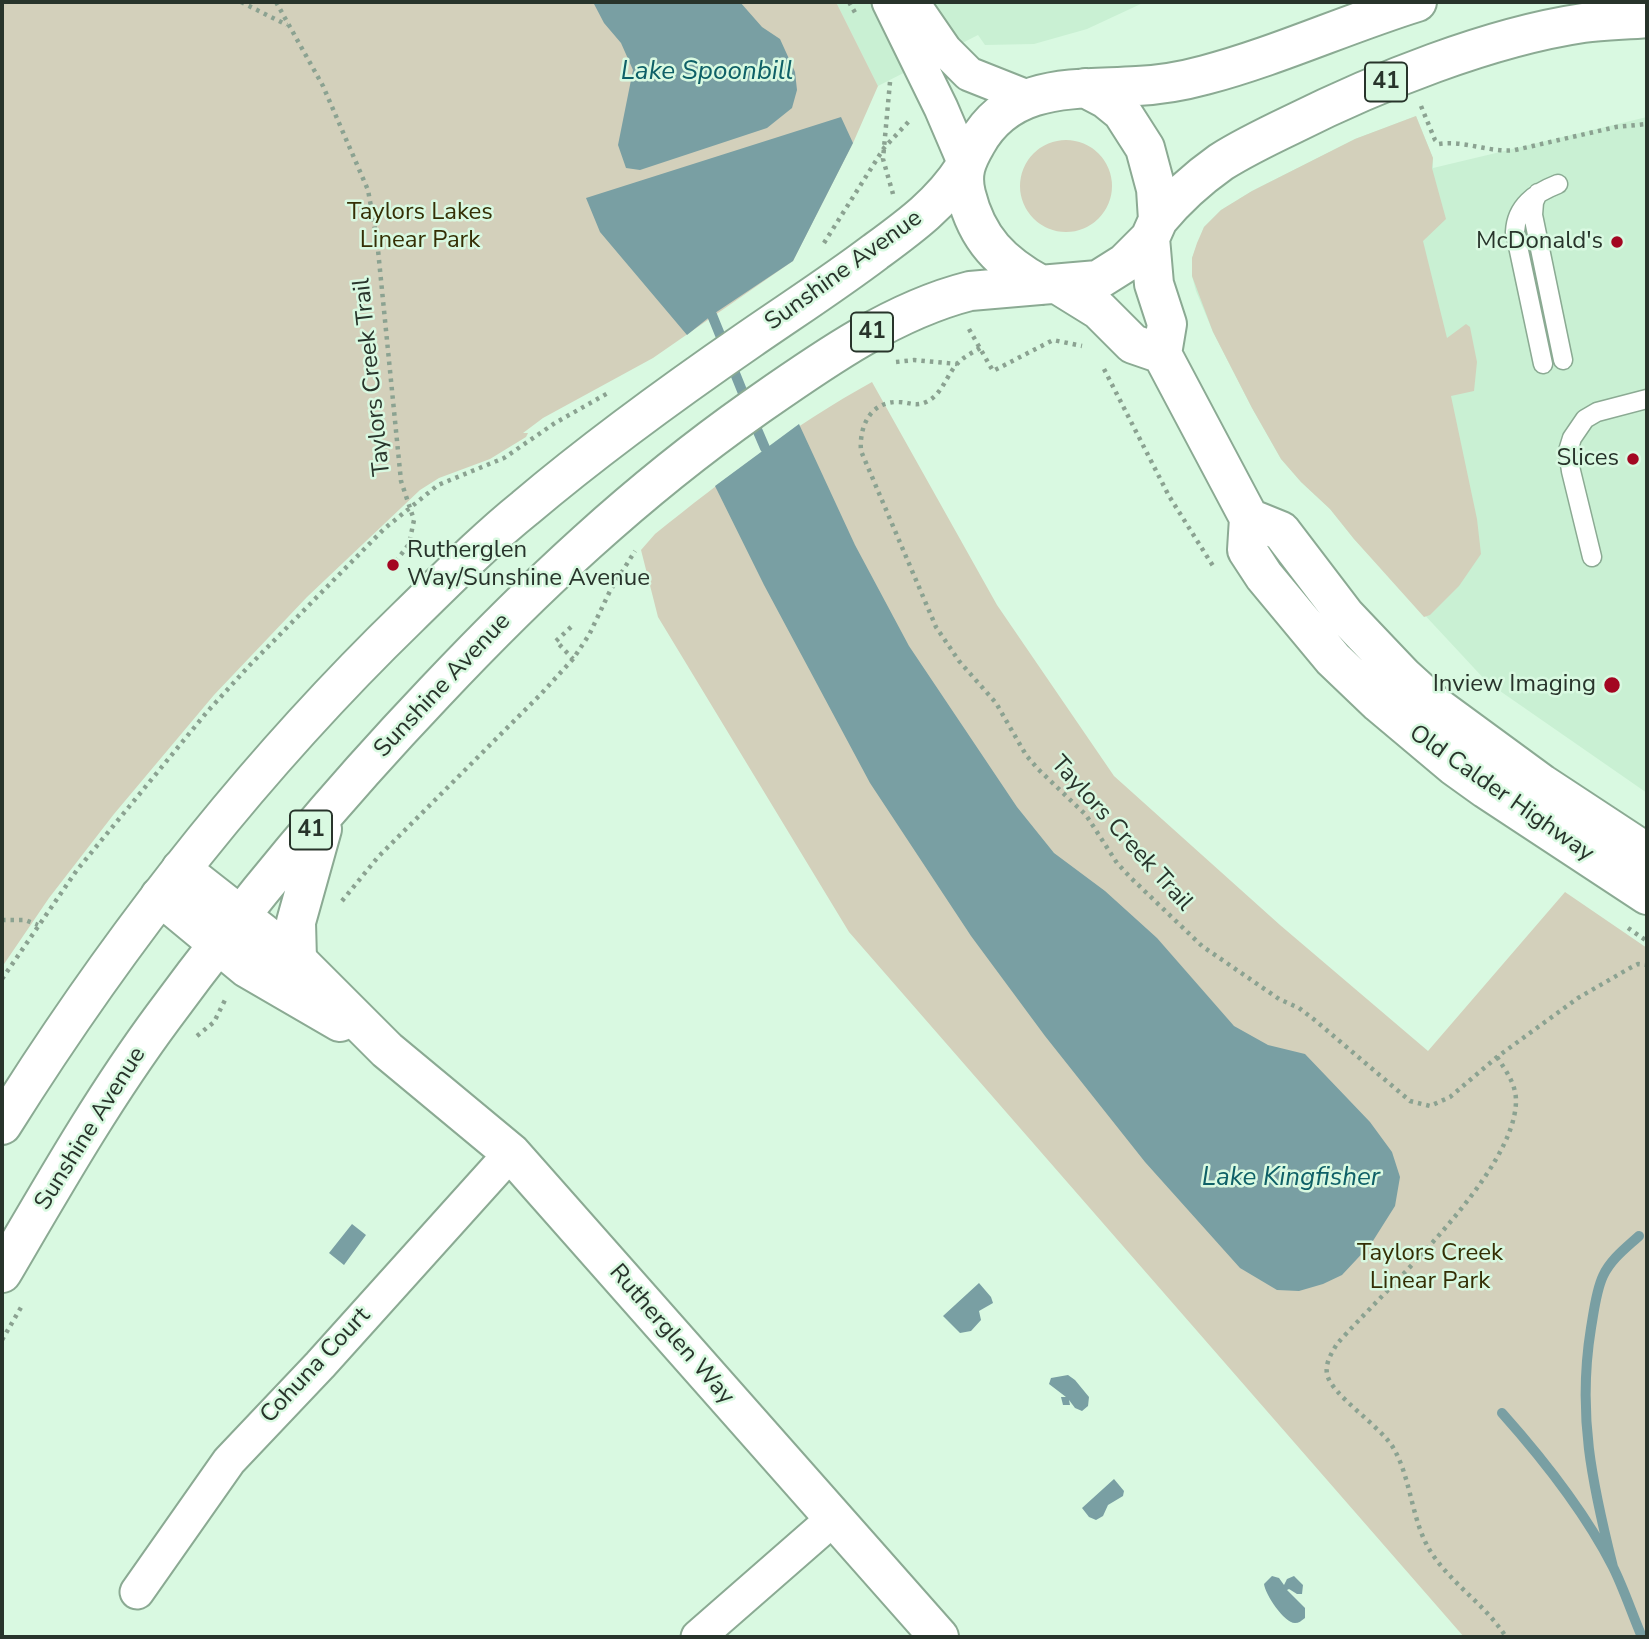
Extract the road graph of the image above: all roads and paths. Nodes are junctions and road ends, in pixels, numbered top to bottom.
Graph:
1 (241, 2) edge
2 (276, 2) edge
3 (889, 2) edge
4 (912, 2) edge
5 (1417, 2) edge
6 (1647, 18) edge
7 (288, 25) junction
8 (890, 79) dead end
9 (1085, 88) junction
10 (1027, 97) junction
11 (1422, 109) dead end
12 (911, 119) dead end
13 (1647, 124) edge
14 (884, 148) junction
15 (964, 166) junction
16 (1558, 184) dead end
17 (1538, 193) junction
18 (893, 196) dead end
19 (1154, 229) junction
20 (818, 253) dead end
21 (1049, 284) junction
22 (964, 320) dead end
23 (1162, 354) junction
24 (1563, 359) dead end
25 (895, 362) dead end
26 (957, 364) junction
27 (1543, 364) dead end
28 (618, 388) dead end
29 (1647, 399) edge
30 (410, 507) junction
31 (1592, 556) dead end
32 (393, 565) dead end
33 (571, 627) dead end
34 (573, 659) dead end
35 (1397, 695) junction
36 (329, 807) junction
37 (1647, 853) edge
38 (170, 883) junction
39 (1647, 895) edge
40 (2, 920) edge
41 (38, 925) junction
42 (230, 931) junction
43 (297, 960) junction
44 (1647, 965) edge
45 (2, 979) edge
46 (387, 1049) junction
47 (1497, 1057) junction
48 (2, 1125) edge
49 (511, 1153) junction
50 (2, 1273) edge
51 (833, 1519) junction
52 (137, 1592) dead end
53 (698, 1637) edge
54 (939, 1637) edge
55 (1506, 1637) edge

1 - 7 path
2 - 7 path, Taylors Creek Trail
3 - 15 street
4 - 10 street
5 - 9 main road, 41
6 - 19 main road, 41
7 - 30 path, Taylors Creek Trail
8 - 14 path
9 - 10 main road, 41
9 - 19 main road
10 - 15 main road, 41
11 - 13 path
12 - 14 path
14 - 18 path
14 - 20 path
15 - 21 main road
15 - 38 main road, Sunshine Avenue / 41
16 - 17 lane
17 - 24 lane
17 - 27 lane
19 - 21 main road, 41
19 - 23 main road
21 - 23 main road
21 - 36 main road, Sunshine Avenue / 41
22 - 26 path, Taylors Creek Trail
23 - 35 main road, Old Calder Highway
25 - 26 path
26 - 47 path, Taylors Creek Trail
28 - 30 path, Taylors Creek Trail
29 - 31 lane
30 - 32 path
30 - 41 path
33 - 34 path
35 - 37 main road, Old Calder Highway
35 - 39 main road, Old Calder Highway
36 - 42 main road, Sunshine Avenue / 41
36 - 43 main road
38 - 42 main road, Rutherglen Way
38 - 48 main road, Sunshine Avenue / 41
40 - 41 path
41 - 45 path
42 - 43 main road, Rutherglen Way
42 - 46 main road, Rutherglen Way
42 - 50 main road, Sunshine Avenue / 41
43 - 46 main road, Rutherglen Way
44 - 47 path, Taylors Creek Trail
46 - 49 main road, Rutherglen Way
47 - 55 path
49 - 51 main road, Rutherglen Way
49 - 52 street, Cohuna Court
51 - 53 street
51 - 54 main road, Rutherglen Way

